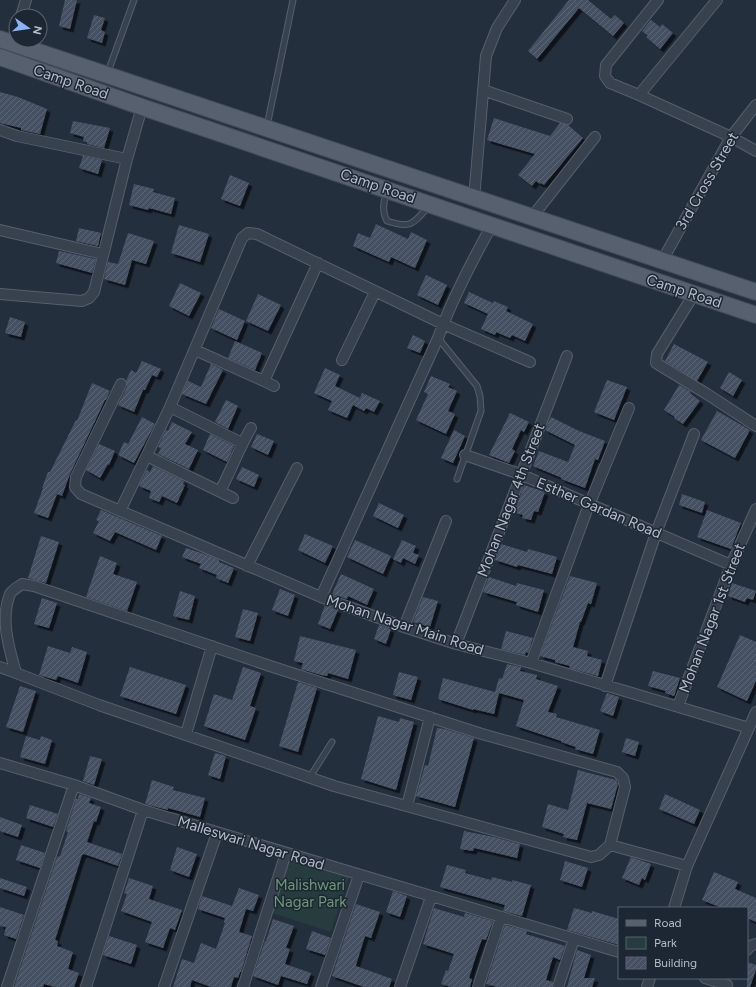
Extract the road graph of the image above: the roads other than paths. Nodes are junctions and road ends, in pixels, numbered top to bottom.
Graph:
1 (134, 0) edge
2 (293, 0) edge
3 (516, 0) edge
4 (658, 0) edge
5 (717, 0) edge
6 (35, 48) edge
7 (0, 57) edge
8 (111, 76) junction
9 (483, 90) junction
10 (110, 95) junction
11 (639, 95) junction
12 (756, 105) edge
13 (142, 106) junction
14 (567, 119) dead end
15 (266, 128) junction
16 (0, 130) edge
17 (595, 137) dead end
18 (730, 137) junction
19 (756, 151) edge
20 (126, 159) junction
21 (387, 189) junction
22 (474, 199) junction
23 (431, 204) junction
24 (532, 217) junction
25 (492, 225) junction
26 (0, 230) edge
27 (103, 254) junction
28 (662, 261) junction
29 (318, 263) junction
30 (375, 292) junction
31 (756, 292) edge
32 (0, 294) edge
33 (694, 294) junction
34 (756, 315) edge
35 (444, 324) junction
36 (438, 338) junction
37 (195, 350) junction
38 (567, 356) dead end
39 (342, 360) dead end
40 (530, 362) dead end
41 (264, 381) junction
42 (121, 384) dead end
43 (274, 386) dead end
44 (170, 407) junction
45 (629, 408) dead end
46 (756, 426) edge
47 (250, 428) dead end
48 (694, 434) dead end
49 (242, 442) junction
50 (465, 455) junction
51 (146, 456) junction
52 (297, 468) dead end
53 (520, 474) junction
54 (457, 479) dead end
55 (220, 492) junction
56 (233, 498) dead end
57 (590, 504) junction
58 (756, 509) edge
59 (120, 511) junction
60 (446, 521) dead end
61 (656, 533) junction
62 (731, 565) junction
63 (247, 566) junction
64 (321, 597) junction
65 (404, 627) junction
66 (456, 644) junction
67 (212, 646) junction
68 (531, 663) junction
69 (0, 667) edge
70 (16, 673) junction
71 (605, 686) junction
72 (678, 706) junction
73 (756, 712) edge
74 (430, 717) junction
75 (749, 728) junction
76 (186, 734) junction
77 (332, 742) dead end
78 (1, 767) edge
79 (310, 778) junction
80 (74, 785) junction
81 (407, 806) junction
82 (143, 810) junction
83 (217, 832) junction
84 (610, 845) junction
85 (286, 853) junction
86 (687, 866) junction
87 (359, 875) junction
88 (431, 897) junction
89 (674, 907) edge
90 (501, 917) junction
91 (574, 939) junction
92 (618, 952) edge
93 (709, 979) edge
94 (727, 983) edge
95 (7, 987) edge
96 (86, 987) edge
97 (164, 987) edge
98 (243, 987) edge
99 (321, 987) edge
100 (400, 987) edge
101 (478, 987) edge
102 (558, 987) edge

1 - 8 lane
2 - 15 lane
3 - 9 street
4 - 11 street
5 - 11 street
6 - 8 main road, Camp Road
7 - 10 main road, Camp Road
8 - 10 main road
8 - 15 main road, Camp Road
9 - 14 street
9 - 22 street
10 - 13 main road, Camp Road
11 - 18 street
12 - 18 street, 3rd Cross Street
13 - 20 street
13 - 21 main road, Camp Road
15 - 22 main road, Camp Road
16 - 20 street
17 - 24 street
18 - 19 street
18 - 28 street, 3rd Cross Street
20 - 27 street
21 - 23 main road, Camp Road
21 - 23 lane
22 - 24 main road, Camp Road
23 - 25 main road, Camp Road
24 - 28 main road, Camp Road
25 - 33 main road, Camp Road
25 - 35 street
26 - 27 street
27 - 32 street
28 - 31 main road, Camp Road
29 - 30 street
29 - 37 street
29 - 41 street
30 - 35 street
30 - 39 street
33 - 34 main road, Camp Road
33 - 46 street
35 - 36 street
35 - 40 street
36 - 50 lane
36 - 64 street
37 - 41 street
37 - 44 street
38 - 53 street, Mohan Nagar 4th Street
41 - 43 street
42 - 59 street, Mohan Nagar Main Road
44 - 49 street
44 - 51 street
45 - 57 street
47 - 49 street
48 - 61 street
49 - 55 street
50 - 53 street, Esther Gardan Road
50 - 54 lane
51 - 55 street
51 - 59 street
52 - 63 street
53 - 57 street, Esther Gardan Road
53 - 66 street, Mohan Nagar 4th Street
55 - 56 street
57 - 61 street, Esther Gardan Road
57 - 68 street
58 - 62 street, Mohan Nagar 1st Street
59 - 63 street, Mohan Nagar Main Road
60 - 65 street
61 - 62 street, Esther Gardan Road
61 - 71 street
62 - 72 street, Mohan Nagar 1st Street
63 - 64 street, Mohan Nagar Main Road
64 - 65 street, Mohan Nagar Main Road
65 - 66 street, Mohan Nagar Main Road
66 - 68 street, Mohan Nagar Main Road
67 - 70 street
67 - 74 street
67 - 76 street
68 - 71 street, Mohan Nagar Main Road
69 - 70 street
70 - 76 street
71 - 72 street, Mohan Nagar Main Road
72 - 75 street, Mohan Nagar Main Road
73 - 75 street
74 - 81 street
74 - 84 street
75 - 86 street
76 - 79 street
77 - 79 lane
78 - 80 street, Malleswari Nagar Road
79 - 81 street
80 - 82 street, Malleswari Nagar Road
80 - 95 street
81 - 84 street
82 - 83 street, Malleswari Nagar Road
82 - 96 street
83 - 85 street, Malleswari Nagar Road
83 - 97 street
84 - 86 street
85 - 87 street, Malleswari Nagar Road
85 - 98 street
86 - 89 street
87 - 88 street, Malleswari Nagar Road
87 - 99 street
88 - 90 street, Malleswari Nagar Road
88 - 100 street
90 - 91 street, Malleswari Nagar Road
90 - 101 street
91 - 92 street, Malleswari Nagar Road
91 - 102 street
93 - 94 street

